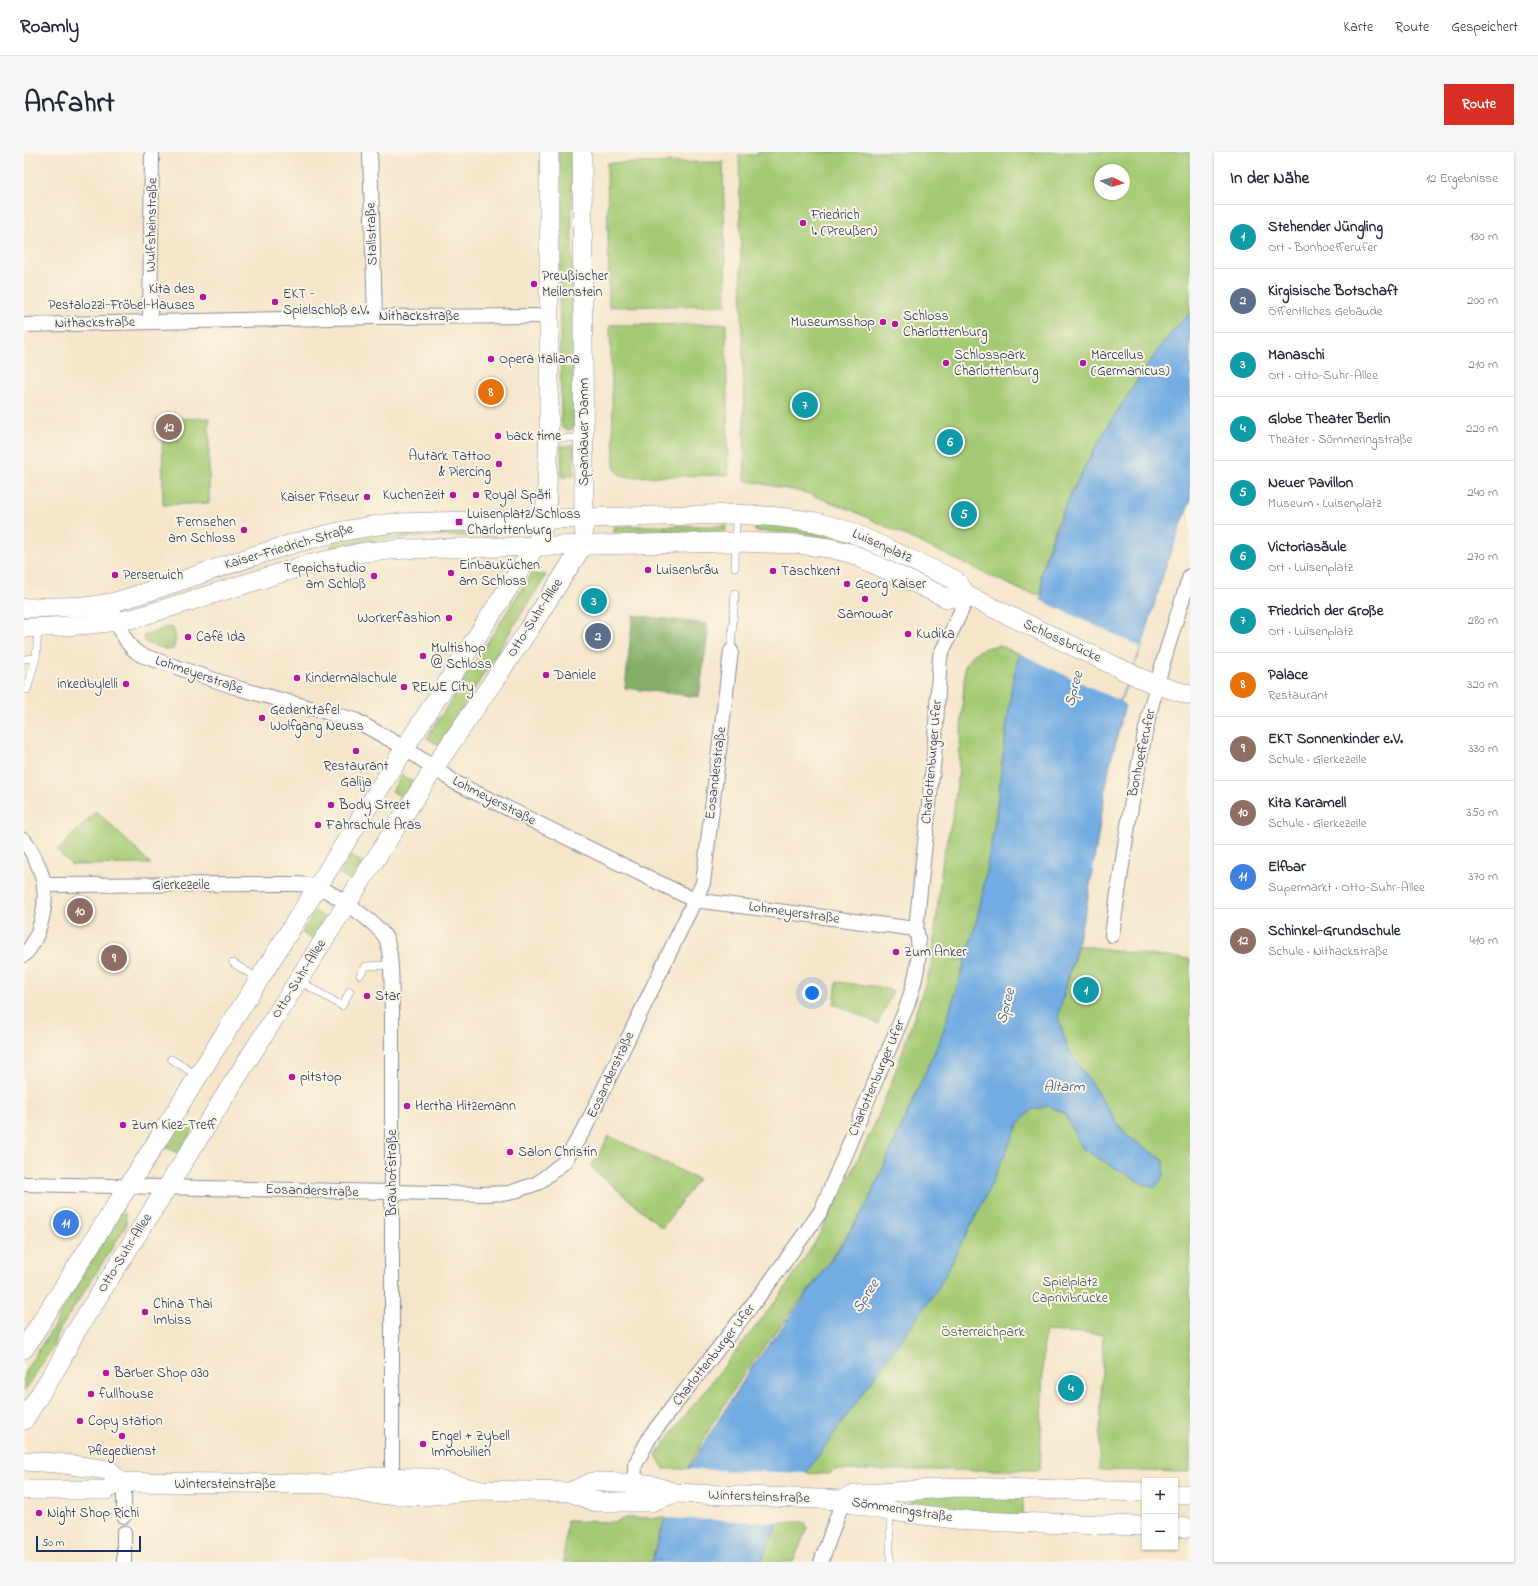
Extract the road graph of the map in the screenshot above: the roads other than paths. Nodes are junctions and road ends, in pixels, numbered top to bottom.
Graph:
1 (152, 152) edge
2 (370, 152) edge
3 (549, 152) edge
4 (582, 152) edge
5 (550, 316) junction
6 (374, 317) junction
7 (150, 322) junction
8 (24, 324) edge
9 (549, 438) junction
10 (584, 438) junction
11 (736, 514) junction
12 (584, 518) junction
13 (546, 520) junction
14 (735, 542) junction
15 (536, 545) junction
16 (583, 545) junction
17 (735, 567) dead end
18 (1190, 576) edge
19 (735, 593) dead end
20 (968, 596) junction
21 (111, 603) junction
22 (24, 608) edge
23 (117, 621) junction
24 (31, 628) edge
25 (731, 651) joint
26 (24, 658) edge
27 (36, 658) junction
28 (28, 676) edge
29 (1157, 685) junction
30 (24, 690) edge
31 (1190, 695) edge
32 (405, 748) junction
33 (434, 768) junction
34 (24, 840) edge
35 (44, 885) junction
36 (318, 886) junction
37 (694, 900) junction
38 (346, 904) junction
39 (916, 929) junction
40 (1112, 935) dead end
41 (24, 956) edge
42 (233, 963) dead end
43 (390, 965) junction
44 (360, 975) dead end
45 (259, 979) junction
46 (298, 980) junction
47 (350, 991) dead end
48 (171, 1059) dead end
49 (198, 1076) junction
50 (24, 1184) edge
51 (129, 1186) junction
52 (167, 1187) junction
53 (392, 1193) junction
54 (24, 1349) edge
55 (26, 1413) edge
56 (24, 1461) edge
57 (122, 1482) junction
58 (634, 1483) junction
59 (392, 1486) junction
60 (24, 1490) edge
61 (570, 1492) junction
62 (1142, 1492) edge
63 (1178, 1494) edge
64 (1190, 1494) edge
65 (647, 1497) junction
66 (843, 1500) junction
67 (890, 1511) junction
68 (124, 1516) dead end
69 (1142, 1526) edge
70 (1178, 1527) edge
71 (1190, 1528) edge
72 (124, 1533) dead end
73 (124, 1562) edge
74 (821, 1562) edge
75 (890, 1562) edge

1 - 7 street, Wulfsheinstraße
2 - 6 street, Stallstraße
3 - 5 main road
4 - 10 main road, Spandauer Damm
5 - 6 street, Nithackstraße
5 - 9 main road
6 - 7 street, Nithackstraße
7 - 8 street, Nithackstraße
9 - 10 lane
9 - 13 main road
10 - 12 main road, Spandauer Damm
11 - 12 main road, Luisenplatz
11 - 14 lane
11 - 20 main road, Luisenplatz
12 - 13 main road, Kaiser-Friedrich-Straße
12 - 16 main road, Spandauer Damm
13 - 15 main road
13 - 21 main road, Kaiser-Friedrich-Straße
14 - 16 main road, Luisenplatz
14 - 17 lane
14 - 20 main road, Luisenplatz
15 - 16 main road, Luisenplatz
15 - 23 main road, Kaiser-Friedrich-Straße
15 - 32 main road
16 - 33 main road, Otto-Suhr-Allee
18 - 29 street, Bonhoefferufer
19 - 25 lane, Eosanderstraße
20 - 29 main road, Schlossbrücke
20 - 39 street, Charlottenburger Ufer
21 - 22 main road, Kaiser-Friedrich-Straße
21 - 23 street, Lohmeyerstraße
23 - 24 main road, Kaiser-Friedrich-Straße
23 - 32 street, Lohmeyerstraße
24 - 27 lane
25 - 37 street, Eosanderstraße
26 - 27 lane
27 - 28 lane
28 - 30 lane
29 - 31 main road, Schlossbrücke
29 - 40 street, Bonhoefferufer
32 - 33 street, Lohmeyerstraße
32 - 36 main road
33 - 37 street, Lohmeyerstraße
33 - 38 main road, Otto-Suhr-Allee
34 - 35 street
35 - 36 street, Gierkezeile
35 - 41 street
36 - 38 street, Brauhofstraße
36 - 45 main road
37 - 39 street, Lohmeyerstraße
37 - 53 street, Eosanderstraße
38 - 43 street, Brauhofstraße
38 - 46 main road, Otto-Suhr-Allee
39 - 58 street, Charlottenburger Ufer
42 - 45 lane
43 - 44 lane
43 - 53 street, Brauhofstraße
45 - 49 main road
46 - 47 lane
46 - 52 main road, Otto-Suhr-Allee
48 - 49 lane
49 - 51 main road
50 - 51 street, Eosanderstraße
51 - 52 street, Eosanderstraße
51 - 54 main road
52 - 53 street, Eosanderstraße
52 - 55 main road, Otto-Suhr-Allee
53 - 59 street, Brauhofstraße
56 - 57 main road
57 - 59 main road, Wintersteinstraße
57 - 60 main road, Wintersteinstraße
57 - 68 street
58 - 61 main road, Wintersteinstraße
58 - 65 main road, Wintersteinstraße
59 - 61 main road, Wintersteinstraße
61 - 65 main road, Wintersteinstraße
62 - 66 main road, Sömmeringstraße
63 - 64 main road
65 - 66 main road, Wintersteinstraße
66 - 67 main road, Sömmeringstraße
66 - 74 street
67 - 69 main road, Sömmeringstraße
67 - 75 lane
70 - 71 main road
72 - 73 street

